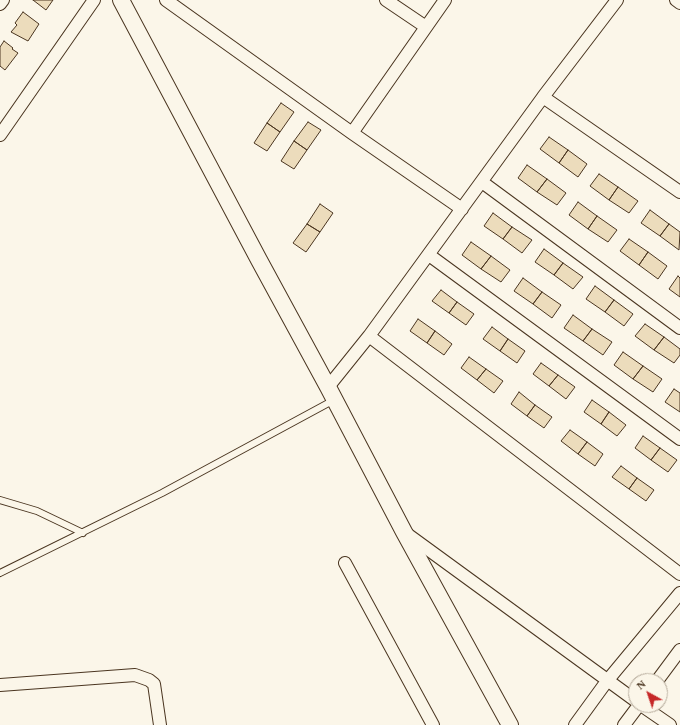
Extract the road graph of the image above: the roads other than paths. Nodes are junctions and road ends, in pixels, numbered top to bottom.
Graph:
1 (3, 0) edge
2 (94, 0) edge
3 (121, 0) edge
4 (166, 0) edge
5 (386, 0) edge
6 (446, 0) edge
7 (617, 0) edge
8 (676, 0) edge
9 (680, 3) edge
10 (0, 4) edge
11 (426, 27) junction
12 (543, 97) junction
13 (352, 133) junction
14 (0, 135) edge
15 (482, 182) junction
16 (680, 192) edge
17 (462, 209) junction
18 (429, 256) junction
19 (680, 328) edge
20 (369, 336) junction
21 (331, 393) junction
22 (680, 439) edge
23 (0, 500) edge
24 (404, 532) junction
25 (83, 533) junction
26 (346, 562) dead end
27 (0, 573) edge
28 (680, 574) edge
29 (680, 593) edge
30 (680, 650) edge
31 (663, 673) edge
32 (607, 681) junction
33 (0, 685) edge
34 (628, 695) edge
35 (634, 713) edge
36 (652, 713) edge
37 (160, 725) edge
38 (432, 725) edge
39 (510, 725) edge
40 (574, 725) edge
41 (624, 725) edge
42 (670, 725) edge

1 - 10 street
2 - 14 street
3 - 21 street
4 - 13 street
5 - 11 street
6 - 11 street
7 - 12 street
8 - 9 street
11 - 13 street
12 - 15 street
12 - 16 street
13 - 17 street
15 - 17 street
15 - 19 street
17 - 18 street
18 - 20 street
18 - 22 street
20 - 21 street
20 - 28 street
21 - 24 street
21 - 25 lane
23 - 25 lane
24 - 32 street
24 - 39 street
25 - 27 lane
26 - 38 street
29 - 32 street
30 - 31 street
32 - 34 street
32 - 40 street
33 - 37 street
35 - 41 street
36 - 42 street

